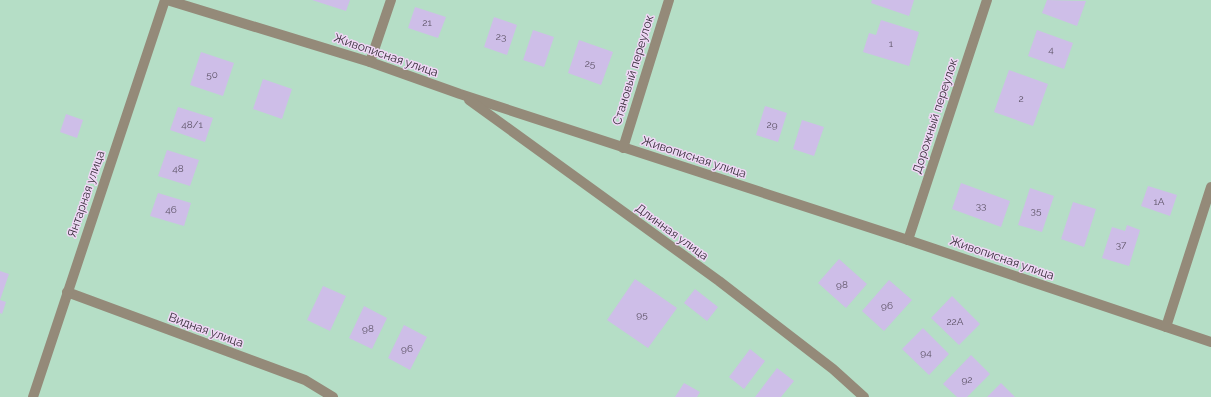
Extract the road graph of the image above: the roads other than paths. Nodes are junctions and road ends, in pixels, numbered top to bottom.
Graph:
1 (166, 0) edge
2 (391, 0) edge
3 (669, 0) edge
4 (987, 0) edge
5 (370, 62) junction
6 (460, 94) junction
7 (623, 148) junction
8 (1211, 187) edge
9 (908, 240) junction
10 (67, 292) junction
11 (1166, 327) junction
12 (1211, 342) edge
13 (33, 397) edge
14 (334, 397) edge
15 (864, 397) edge

1 - 5 street, Живописная улица
1 - 10 street, Янтарная улица
2 - 5 street
3 - 7 street, Становый переулок
4 - 9 street, Дорожный переулок
5 - 6 street, Живописная улица
6 - 7 street, Живописная улица
6 - 15 street, Длинная улица
7 - 9 street, Живописная улица
8 - 11 street
9 - 11 street, Живописная улица
10 - 13 street, Янтарная улица
10 - 14 street, Видная улица
11 - 12 street, Живописная улица

